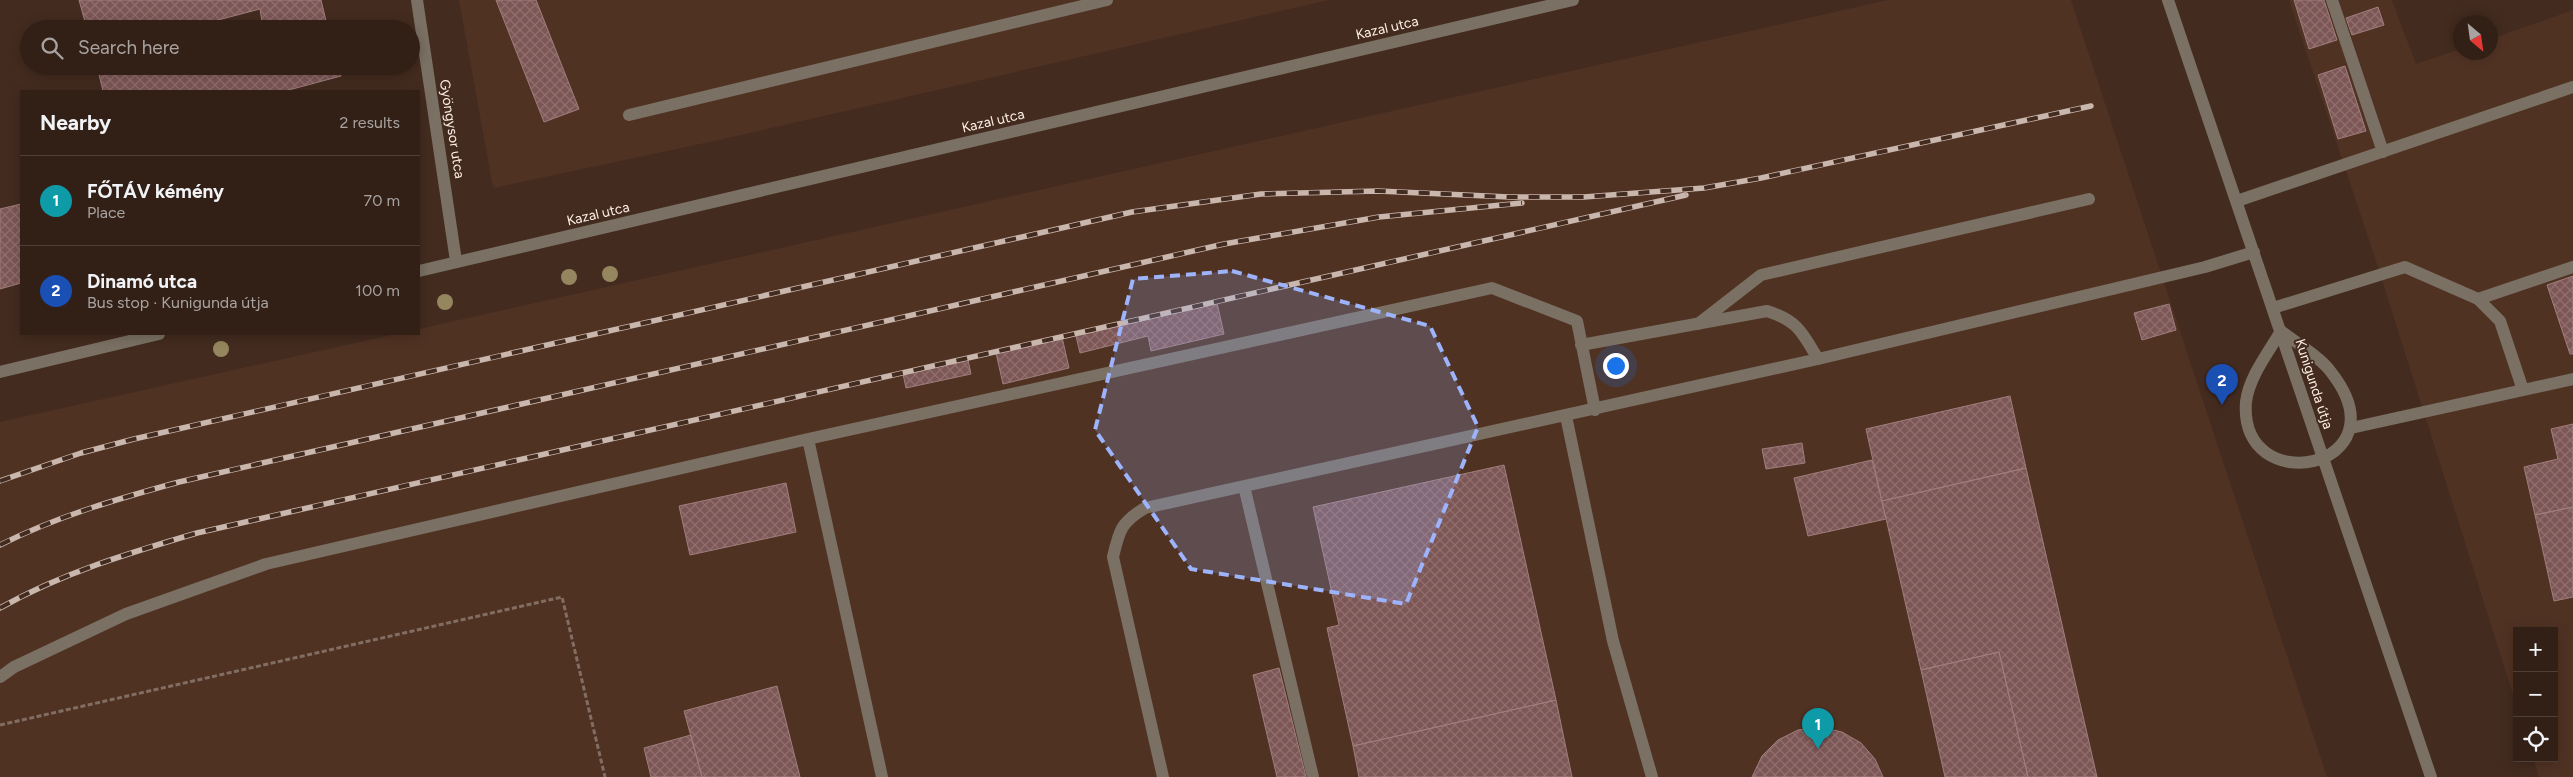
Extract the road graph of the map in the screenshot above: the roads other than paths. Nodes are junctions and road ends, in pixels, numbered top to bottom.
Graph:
1 (417, 0) edge
2 (1107, 0) edge
3 (1573, 0) edge
4 (2168, 0) edge
5 (2332, 0) edge
6 (420, 20) edge
7 (420, 20) edge
8 (2573, 87) edge
9 (629, 116) dead end
10 (2383, 152) junction
11 (2089, 199) dead end
12 (2237, 200) junction
13 (2254, 252) junction
14 (456, 262) junction
15 (2573, 267) edge
16 (420, 271) edge
17 (2478, 299) junction
18 (2273, 308) junction
19 (1698, 324) junction
20 (2281, 331) junction
21 (155, 335) edge
22 (1581, 345) junction
23 (1818, 360) junction
24 (0, 372) edge
25 (2573, 379) edge
26 (2523, 390) junction
27 (1595, 410) junction
28 (1566, 416) junction
29 (2352, 428) junction
30 (808, 439) junction
31 (2323, 459) junction
32 (1244, 486) junction
33 (0, 677) edge
34 (882, 777) edge
35 (1162, 777) edge
36 (1313, 777) edge
37 (1652, 777) edge
38 (2431, 777) edge

1 - 7 street, Gyöngysor utca
2 - 9 street
3 - 14 street, Kazal utca
4 - 12 street, Kunigunda útja
5 - 10 street
6 - 14 street, Gyöngysor utca
8 - 10 street
10 - 12 street
11 - 19 street
12 - 13 street, Kunigunda útja
13 - 18 street, Kunigunda útja
13 - 23 street
14 - 16 street, Kazal utca
15 - 17 street
17 - 18 street
17 - 26 street
18 - 20 street, Kunigunda útja
19 - 22 street
19 - 23 street
20 - 29 street
20 - 31 street, Kunigunda útja
20 - 31 street
21 - 24 street
22 - 27 street
22 - 30 street
23 - 27 street
25 - 26 street
26 - 29 street
27 - 28 street
28 - 32 street
28 - 37 street
29 - 31 street
30 - 33 street
30 - 34 street
31 - 38 street, Kunigunda útja
32 - 35 street
32 - 36 street

